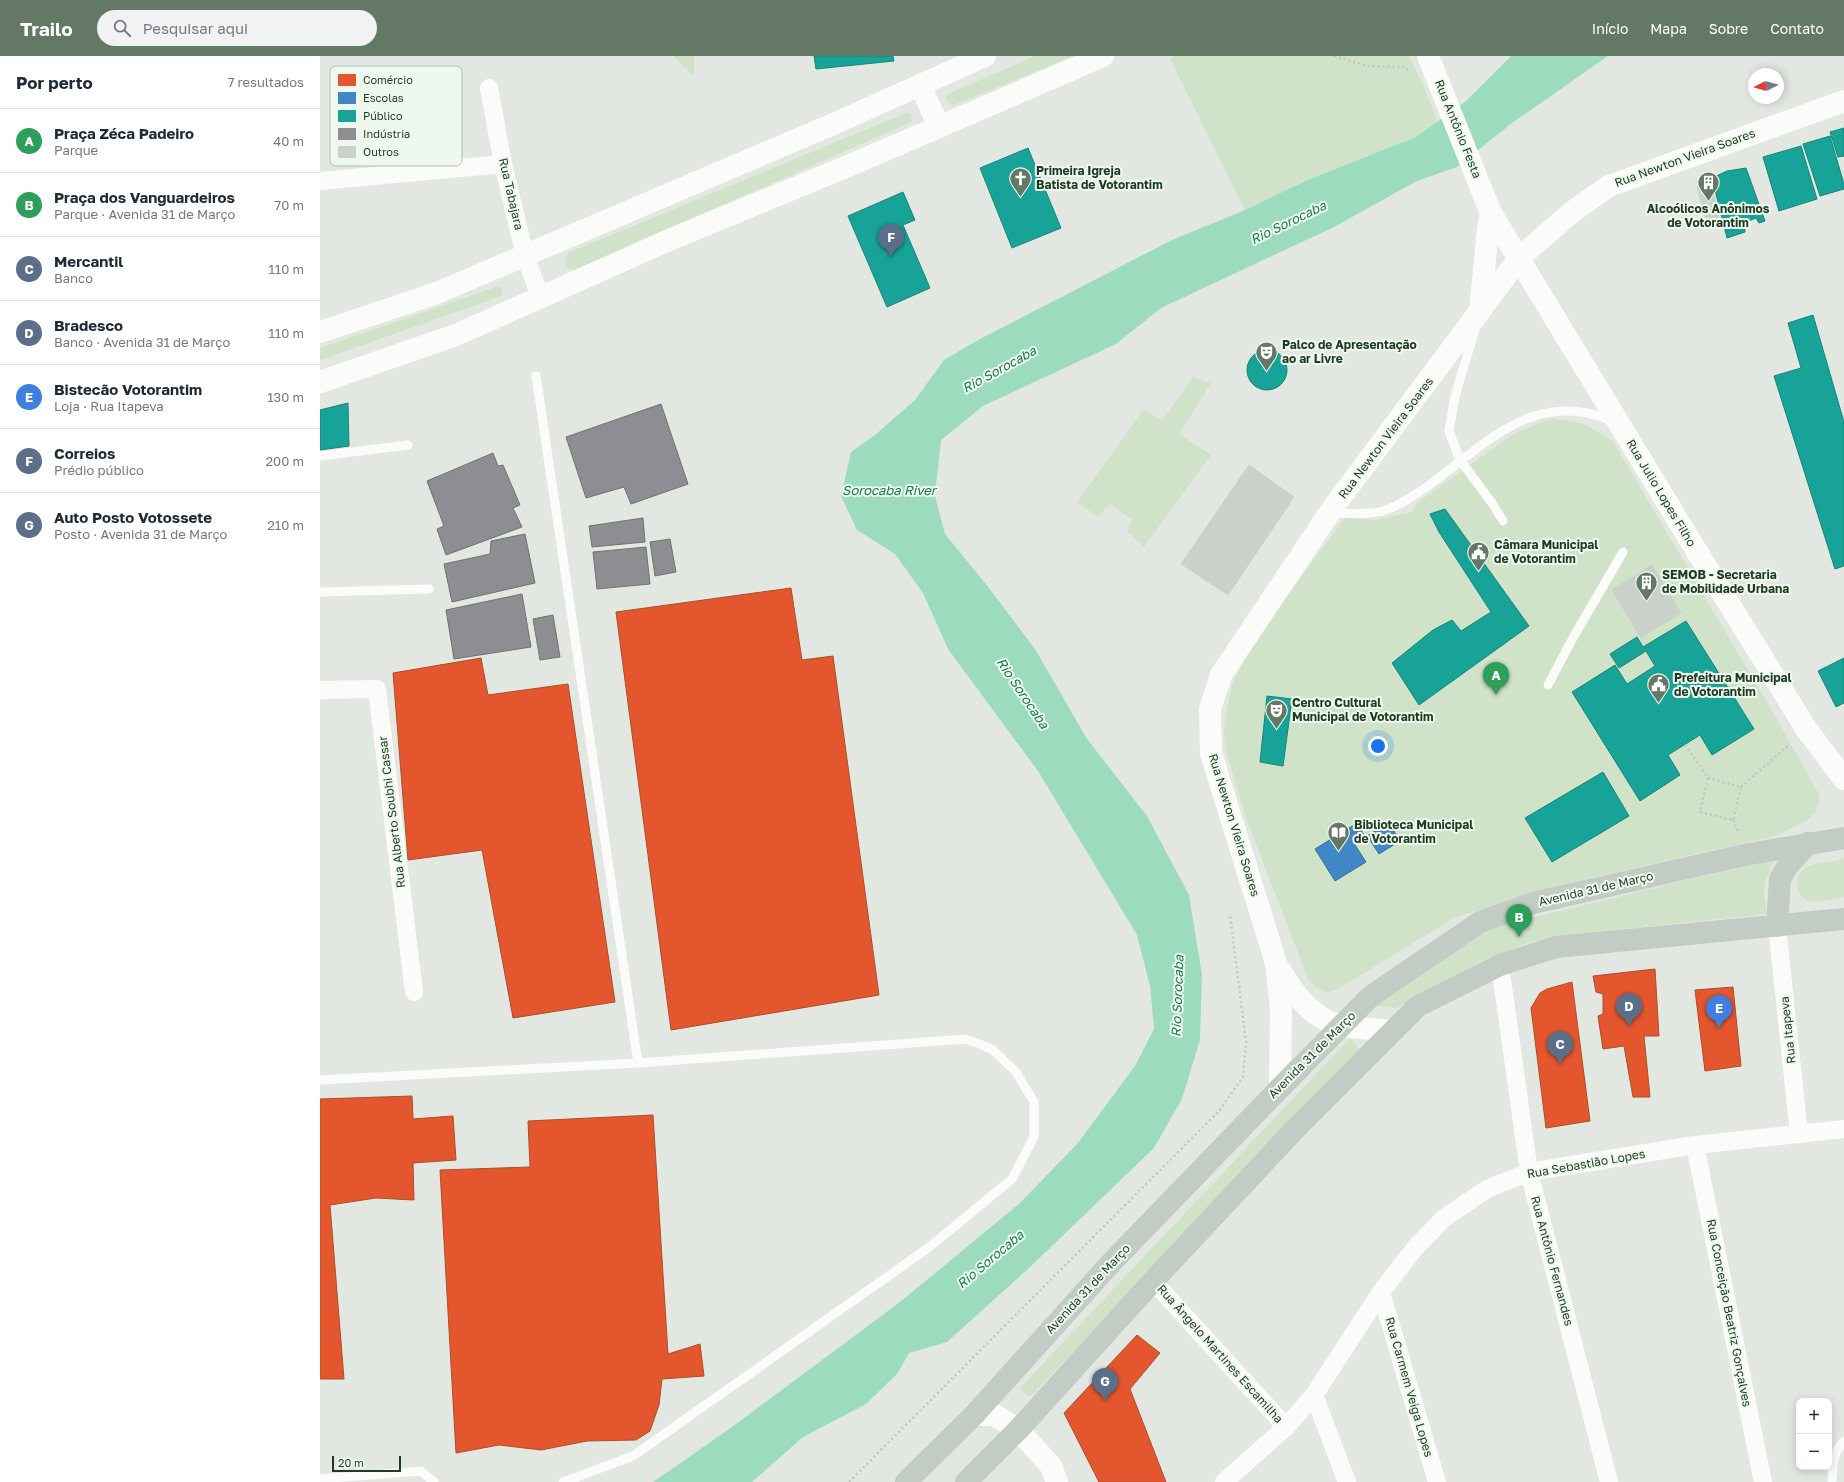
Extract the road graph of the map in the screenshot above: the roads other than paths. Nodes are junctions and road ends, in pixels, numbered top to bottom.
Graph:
1 (985, 56) edge
2 (1103, 56) edge
3 (1430, 61) edge
4 (920, 85) junction
5 (489, 88) dead end
6 (1844, 101) edge
7 (939, 127) junction
8 (503, 164) junction
9 (320, 181) edge
10 (1490, 207) junction
11 (525, 256) junction
12 (1520, 258) junction
13 (541, 298) junction
14 (1480, 311) junction
15 (320, 332) edge
16 (536, 376) dead end
17 (320, 382) edge
18 (1620, 424) junction
19 (408, 445) dead end
20 (320, 456) edge
21 (1460, 460) junction
22 (1329, 513) junction
23 (1503, 521) dead end
24 (1623, 552) dead end
25 (430, 589) dead end
26 (320, 592) edge
27 (1548, 685) dead end
28 (320, 690) edge
29 (1844, 779) edge
30 (1844, 838) edge
31 (1808, 844) junction
32 (1844, 919) edge
33 (1777, 926) junction
34 (1276, 963) junction
35 (1500, 965) junction
36 (414, 992) dead end
37 (1341, 1026) junction
38 (1393, 1031) junction
39 (638, 1063) junction
40 (320, 1080) edge
41 (1280, 1088) junction
42 (1844, 1129) edge
43 (1798, 1134) junction
44 (1695, 1145) junction
45 (1529, 1172) junction
46 (1153, 1281) junction
47 (1381, 1292) junction
48 (1314, 1395) junction
49 (974, 1415) junction
50 (1286, 1427) junction
51 (1018, 1430) junction
52 (1844, 1441) edge
53 (320, 1479) edge
54 (1832, 1480) dead end
55 (434, 1482) edge
56 (563, 1482) edge
57 (906, 1482) edge
58 (966, 1482) edge
59 (1056, 1482) edge
60 (1226, 1482) edge
61 (1347, 1482) edge
62 (1437, 1482) edge
63 (1609, 1482) edge
64 (1763, 1482) edge

1 - 4 main road
2 - 7 main road
3 - 10 main road, Rua Antônio Festa
4 - 7 main road
4 - 11 main road
5 - 8 street, Rua Tabajara
6 - 12 main road, Rua Newton Vieira Soares
7 - 13 main road
8 - 9 street
8 - 11 street, Rua Tabajara
10 - 12 main road, Rua Julio Lopes Filho
10 - 14 main road
11 - 13 street, Rua Tabajara
11 - 15 main road
12 - 14 main road, Rua Newton Vieira Soares
12 - 18 main road, Rua Julio Lopes Filho
13 - 17 main road
14 - 21 lane
14 - 22 main road, Rua Newton Vieira Soares
16 - 39 lane
18 - 21 lane
18 - 29 main road, Rua Julio Lopes Filho
19 - 20 lane
21 - 22 lane
21 - 23 lane
22 - 34 main road, Rua Newton Vieira Soares
24 - 27 lane
25 - 26 lane
28 - 36 street, Rua Alberto Soubhi Cassar
30 - 31 highway, Avenida 31 de Março
31 - 33 highway
31 - 37 highway, Avenida 31 de Março
32 - 33 highway
33 - 35 highway
33 - 43 street, Rua Itapeva
34 - 37 main road
34 - 41 main road
35 - 38 highway
35 - 45 street, Rua Antônio Fernandes
37 - 38 main road
37 - 41 highway, Avenida 31 de Março
38 - 46 highway
39 - 40 lane
39 - 56 lane
41 - 49 highway, Avenida 31 de Março
42 - 43 street, Rua Sebastião Lopes
43 - 44 street, Rua Sebastião Lopes
44 - 45 street, Rua Sebastião Lopes
44 - 64 street, Rua Conceição Beatriz Gonçalves
45 - 47 street, Rua Sebastião Lopes
45 - 63 street, Rua Antônio Fernandes
46 - 50 street, Rua Ângelo Martines Escamilha
46 - 51 highway
47 - 48 street, Rua Sebastião Lopes
47 - 62 street, Rua Carmem Veiga Lopes
48 - 50 street, Rua Sebastião Lopes
48 - 61 street
49 - 51 main road
49 - 57 highway, Avenida 31 de Março
50 - 60 street, Rua Sebastião Lopes
51 - 58 highway
51 - 59 main road
52 - 54 lane
53 - 55 lane

